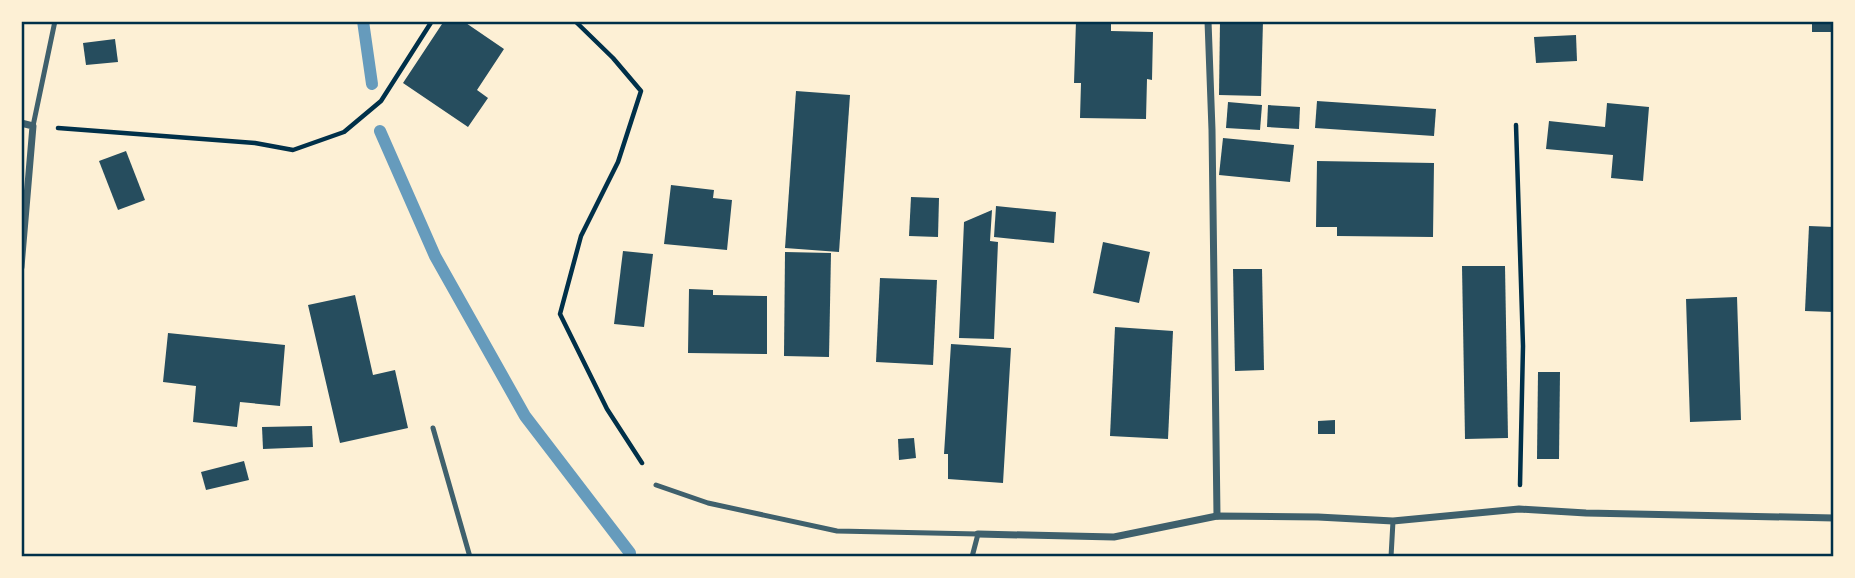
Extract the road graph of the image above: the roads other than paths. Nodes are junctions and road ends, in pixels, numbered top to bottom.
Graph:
1 (55, 21) edge
2 (1209, 21) edge
3 (21, 123) edge
4 (33, 126) junction
5 (21, 267) edge
6 (433, 429) dead end
7 (656, 485) road end
8 (1217, 516) junction
9 (1834, 518) edge
10 (1394, 520) junction
11 (978, 534) junction
12 (470, 557) edge
13 (972, 557) edge
14 (1391, 557) edge

1 - 4 lane
2 - 8 street
3 - 4 street
4 - 5 street
6 - 12 lane
7 - 11 lane
8 - 10 street
8 - 11 street
9 - 10 street
10 - 14 lane
11 - 13 lane

